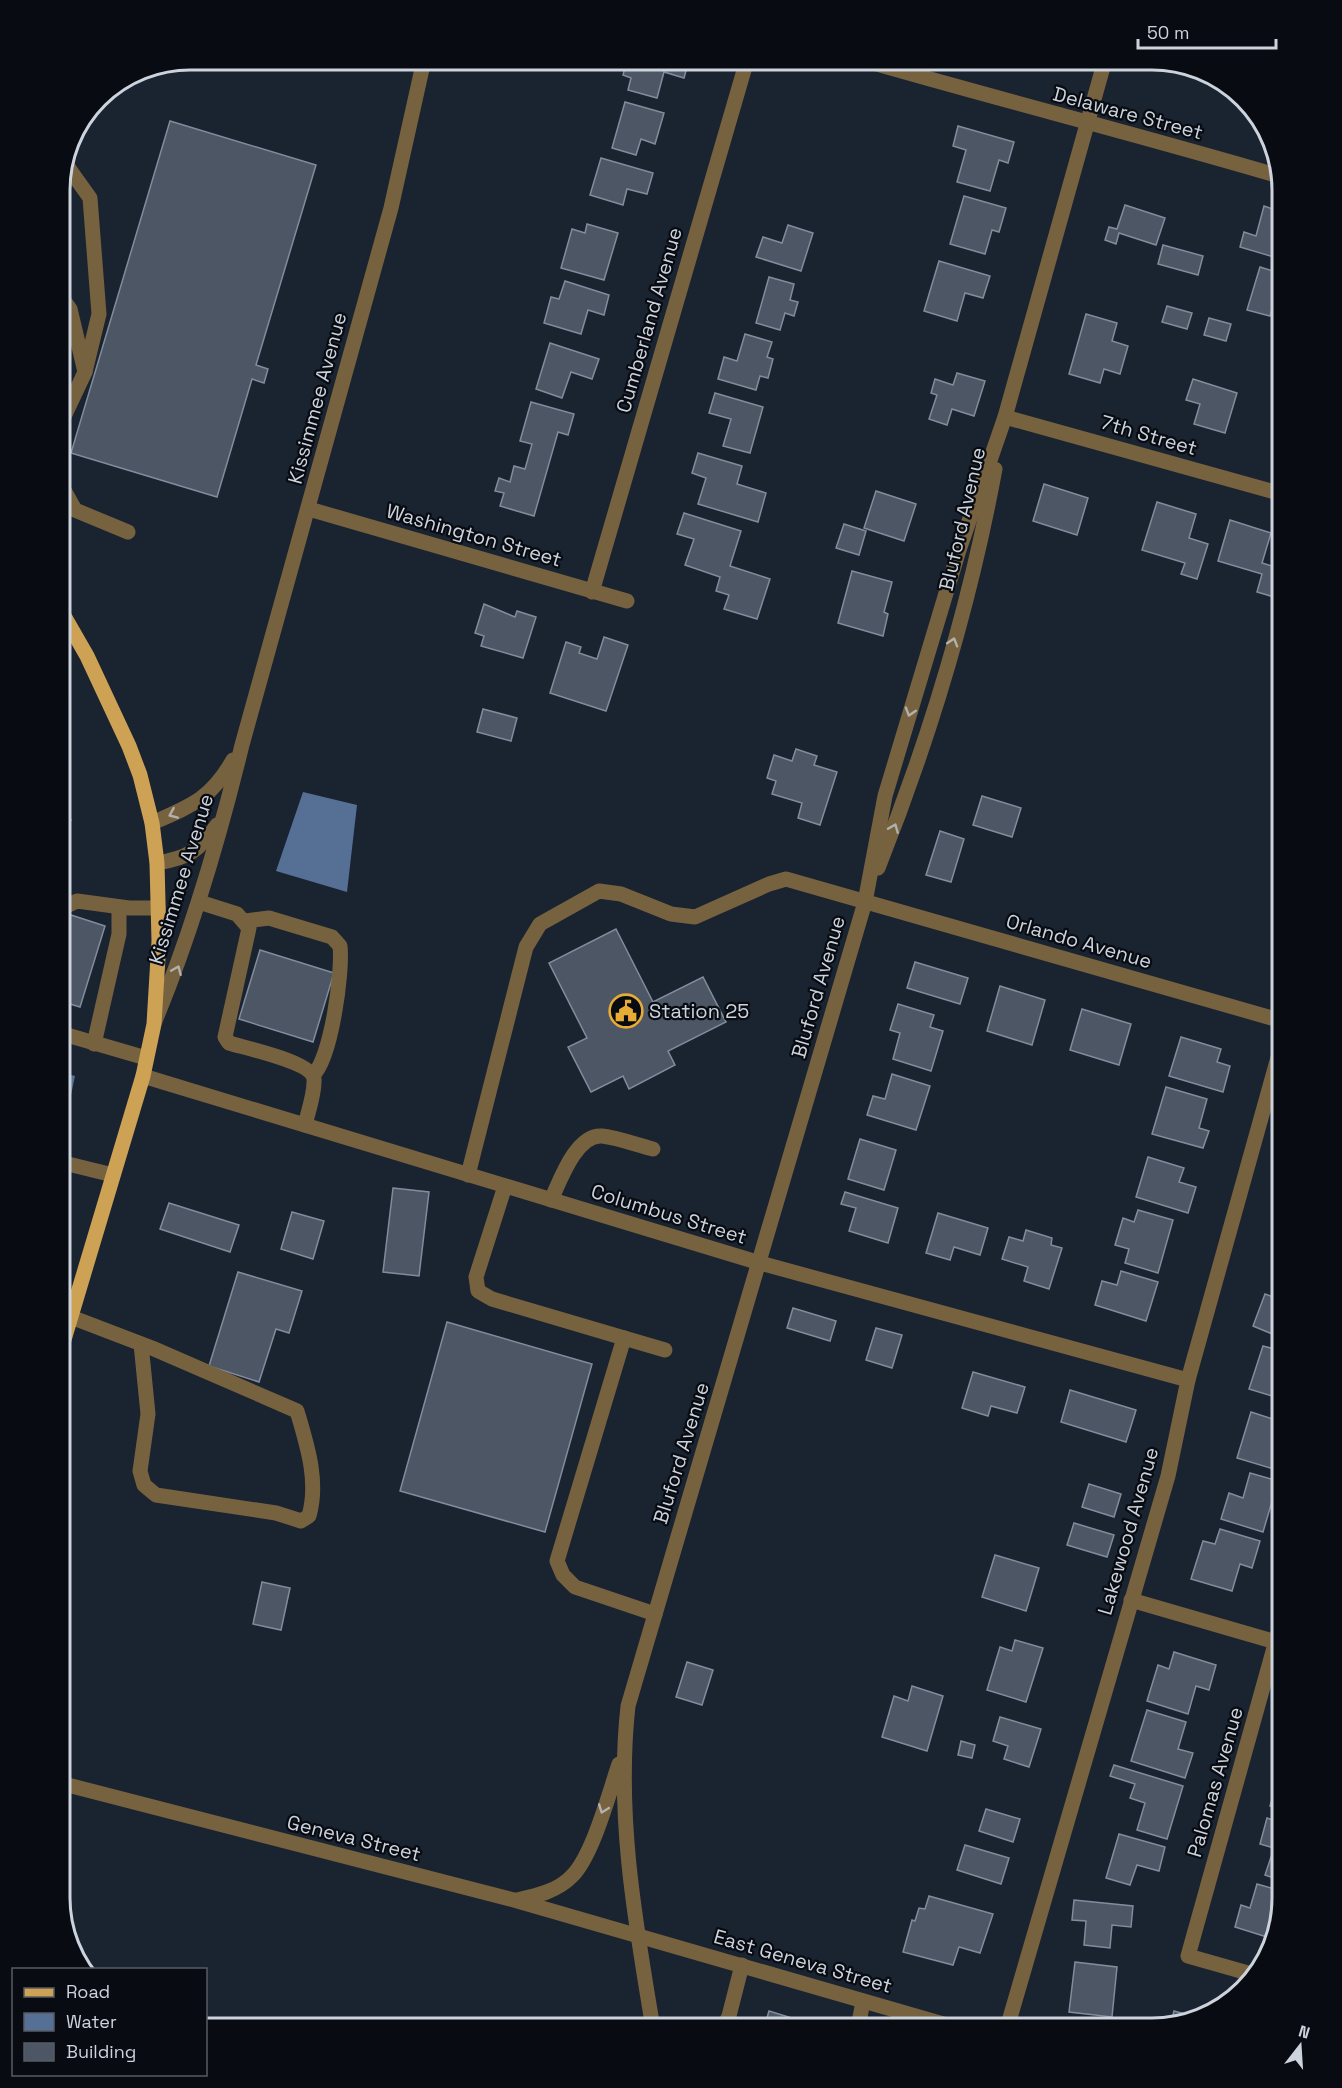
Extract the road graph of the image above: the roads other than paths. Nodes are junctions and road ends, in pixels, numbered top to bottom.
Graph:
1 (422, 70) edge
2 (744, 71) edge
3 (899, 71) edge
4 (1102, 71) edge
5 (1089, 122) junction
6 (72, 173) edge
7 (1270, 173) edge
8 (71, 313) edge
9 (85, 372) junction
10 (71, 403) edge
11 (1005, 417) junction
12 (1271, 491) edge
13 (71, 502) edge
14 (309, 509) junction
15 (128, 532) dead end
16 (592, 592) junction
17 (627, 601) dead end
18 (71, 628) edge
19 (242, 745) junction
20 (225, 814) junction
21 (152, 823) junction
22 (157, 863) junction
23 (199, 902) junction
24 (865, 902) junction
25 (71, 904) edge
26 (119, 907) junction
27 (158, 908) junction
28 (245, 921) junction
29 (1271, 1018) edge
30 (154, 1024) junction
31 (71, 1036) edge
32 (94, 1044) junction
33 (146, 1058) junction
34 (313, 1075) junction
35 (142, 1076) junction
36 (1271, 1082) edge
37 (305, 1125) junction
38 (653, 1149) dead end
39 (70, 1165) edge
40 (113, 1175) junction
41 (468, 1175) junction
42 (505, 1186) junction
43 (551, 1200) junction
44 (760, 1263) junction
45 (71, 1317) joint
46 (624, 1338) junction
47 (141, 1344) junction
48 (665, 1350) dead end
49 (1188, 1380) junction
50 (1131, 1600) junction
51 (655, 1614) junction
52 (1271, 1641) edge
53 (1271, 1660) edge
54 (623, 1754) junction
55 (70, 1786) edge
56 (514, 1900) junction
57 (638, 1935) junction
58 (742, 1965) junction
59 (1245, 1972) edge
60 (863, 2001) junction
61 (651, 2017) edge
62 (728, 2018) edge
63 (860, 2018) edge
64 (919, 2018) edge
65 (1010, 2018) edge

1 - 14 street, Kissimmee Avenue
2 - 16 street, Cumberland Avenue
3 - 5 street, Delaware Street
4 - 5 street, Bluford Avenue
5 - 7 street, Delaware Street
5 - 11 street, Bluford Avenue
6 - 9 street
8 - 9 street
9 - 10 street
11 - 12 street, 7th Street
11 - 24 street, Bluford Avenue
13 - 15 street
14 - 16 street, Washington Street
14 - 19 street, Kissimmee Avenue
16 - 17 street, Washington Street
18 - 21 main road
19 - 20 street, Kissimmee Avenue
19 -> 21 street, Kissimmee Avenue
20 - 22 street
20 - 23 street, Kissimmee Avenue
21 - 22 main road, Kissimmee Avenue
22 - 27 main road, Kissimmee Avenue
23 - 28 street
30 -> 23 street, Kissimmee Avenue
24 - 29 street, Orlando Avenue
24 - 41 street, Orlando Avenue
24 - 44 street, Bluford Avenue
25 - 26 street
26 - 27 street
26 - 32 street
27 - 30 main road, Kissimmee Avenue
28 - 34 street
28 - 34 street
30 - 33 main road, Kissimmee Avenue
31 - 32 street
32 - 33 street
33 - 35 main road, Kissimmee Avenue
34 - 37 street
35 - 37 street, Columbus Street
35 - 40 main road, Kissimmee Avenue
36 - 49 street, Lakewood Avenue
37 - 41 street, Columbus Street
38 - 43 street
39 - 40 street
40 - 45 main road, Kissimmee Avenue
41 - 42 street, Columbus Street
42 - 43 street, Columbus Street
42 - 46 street
43 - 44 street, Columbus Street
44 - 49 street, Columbus Street
44 - 51 street, Bluford Avenue
45 - 47 street
46 - 48 street
46 - 51 street
47 - 47 street
49 - 50 street, Lakewood Avenue
50 - 52 street
50 - 65 street, Lakewood Avenue
51 - 54 street, Bluford Avenue
53 - 59 street, Palomas Avenue
54 -> 56 street
54 - 57 street, Bluford Avenue
55 - 56 street, Geneva Street
56 - 57 street, Geneva Street
57 - 58 street, East Geneva Street
57 - 61 street, Bluford Avenue
58 - 60 street, East Geneva Street
58 - 62 street
60 - 63 street
60 - 64 street, East Geneva Street

